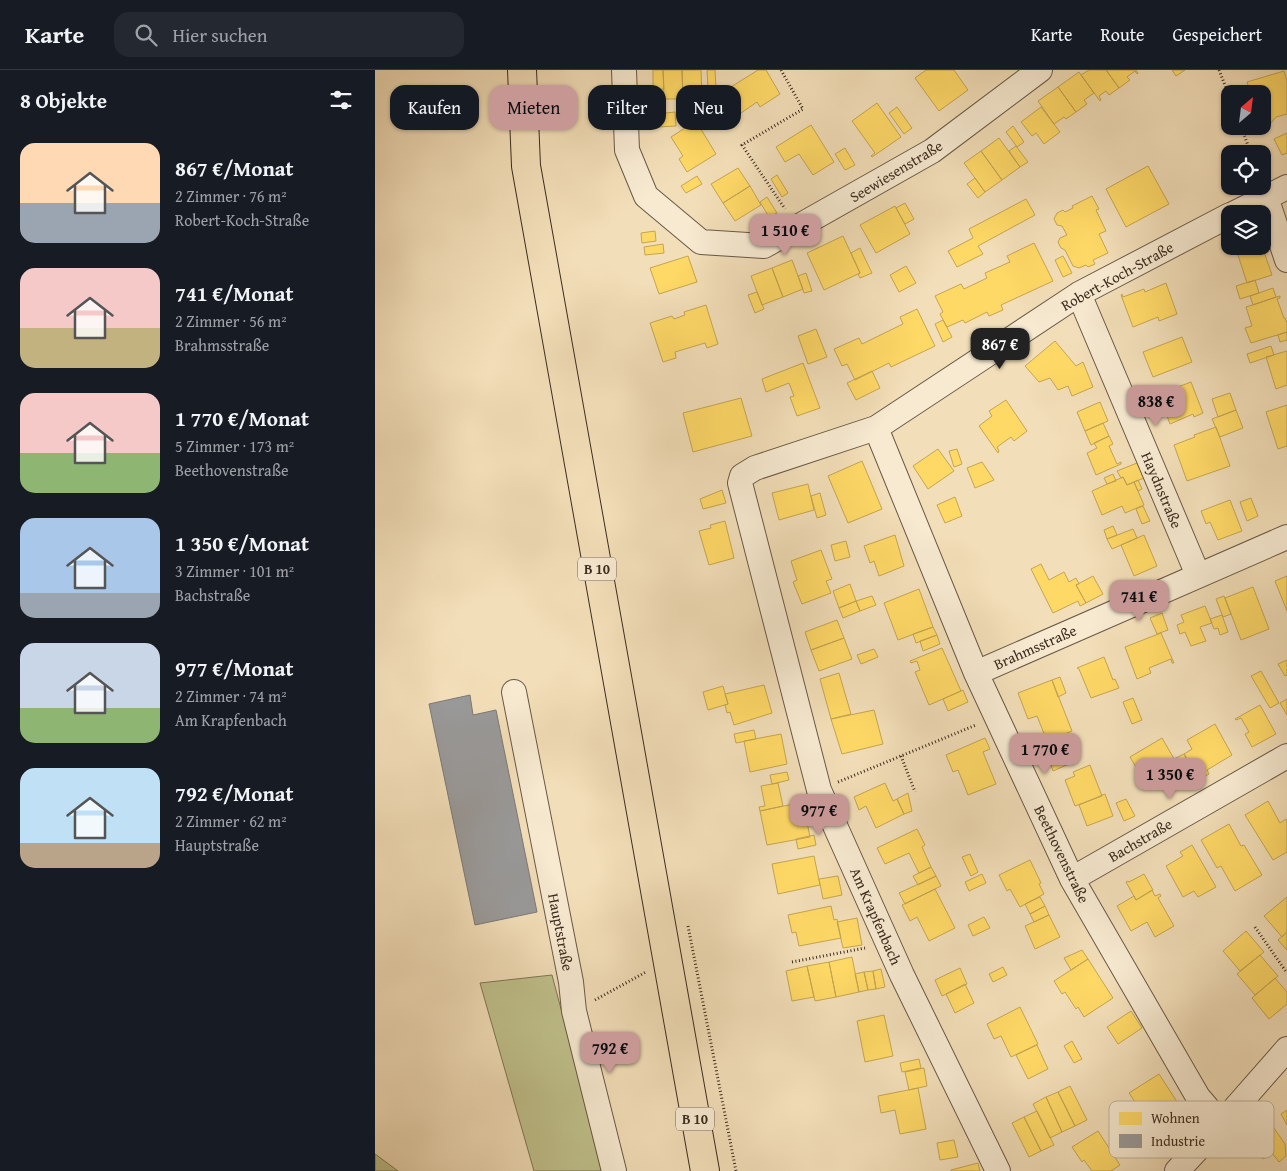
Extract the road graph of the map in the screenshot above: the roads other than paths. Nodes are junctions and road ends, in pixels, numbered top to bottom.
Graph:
1 (522, 70) edge
2 (624, 70) edge
3 (1040, 70) edge
4 (1287, 187) edge
5 (1266, 197) junction
6 (1250, 205) edge
7 (1221, 219) edge
8 (1287, 260) edge
9 (1079, 294) junction
10 (876, 428) junction
11 (742, 476) joint
12 (1287, 537) edge
13 (1198, 575) junction
14 (976, 672) junction
15 (515, 692) dead end
16 (1287, 756) edge
17 (1072, 879) junction
18 (1287, 1048) edge
19 (1201, 1101) edge
20 (1241, 1101) edge
21 (1189, 1158) edge
22 (614, 1171) edge
23 (705, 1171) edge
24 (998, 1171) edge
25 (1177, 1171) edge

1 - 23 main road, B 10
2 - 3 street, Seewiesenstraße
4 - 5 street, Robert-Koch-Straße
5 - 6 street, Robert-Koch-Straße
5 - 8 street
7 - 9 street, Robert-Koch-Straße
9 - 10 street, Robert-Koch-Straße
9 - 13 street, Haydnstraße
10 - 11 street, Robert-Koch-Straße
10 - 14 street, Beethovenstraße
11 - 24 street, Am Krapfenbach
12 - 13 street, Brahmsstraße
13 - 14 street, Brahmsstraße
14 - 17 street, Beethovenstraße
15 - 22 street, Hauptstraße
16 - 17 street, Bachstraße
17 - 19 street, Beethovenstraße
18 - 20 street
21 - 25 street

